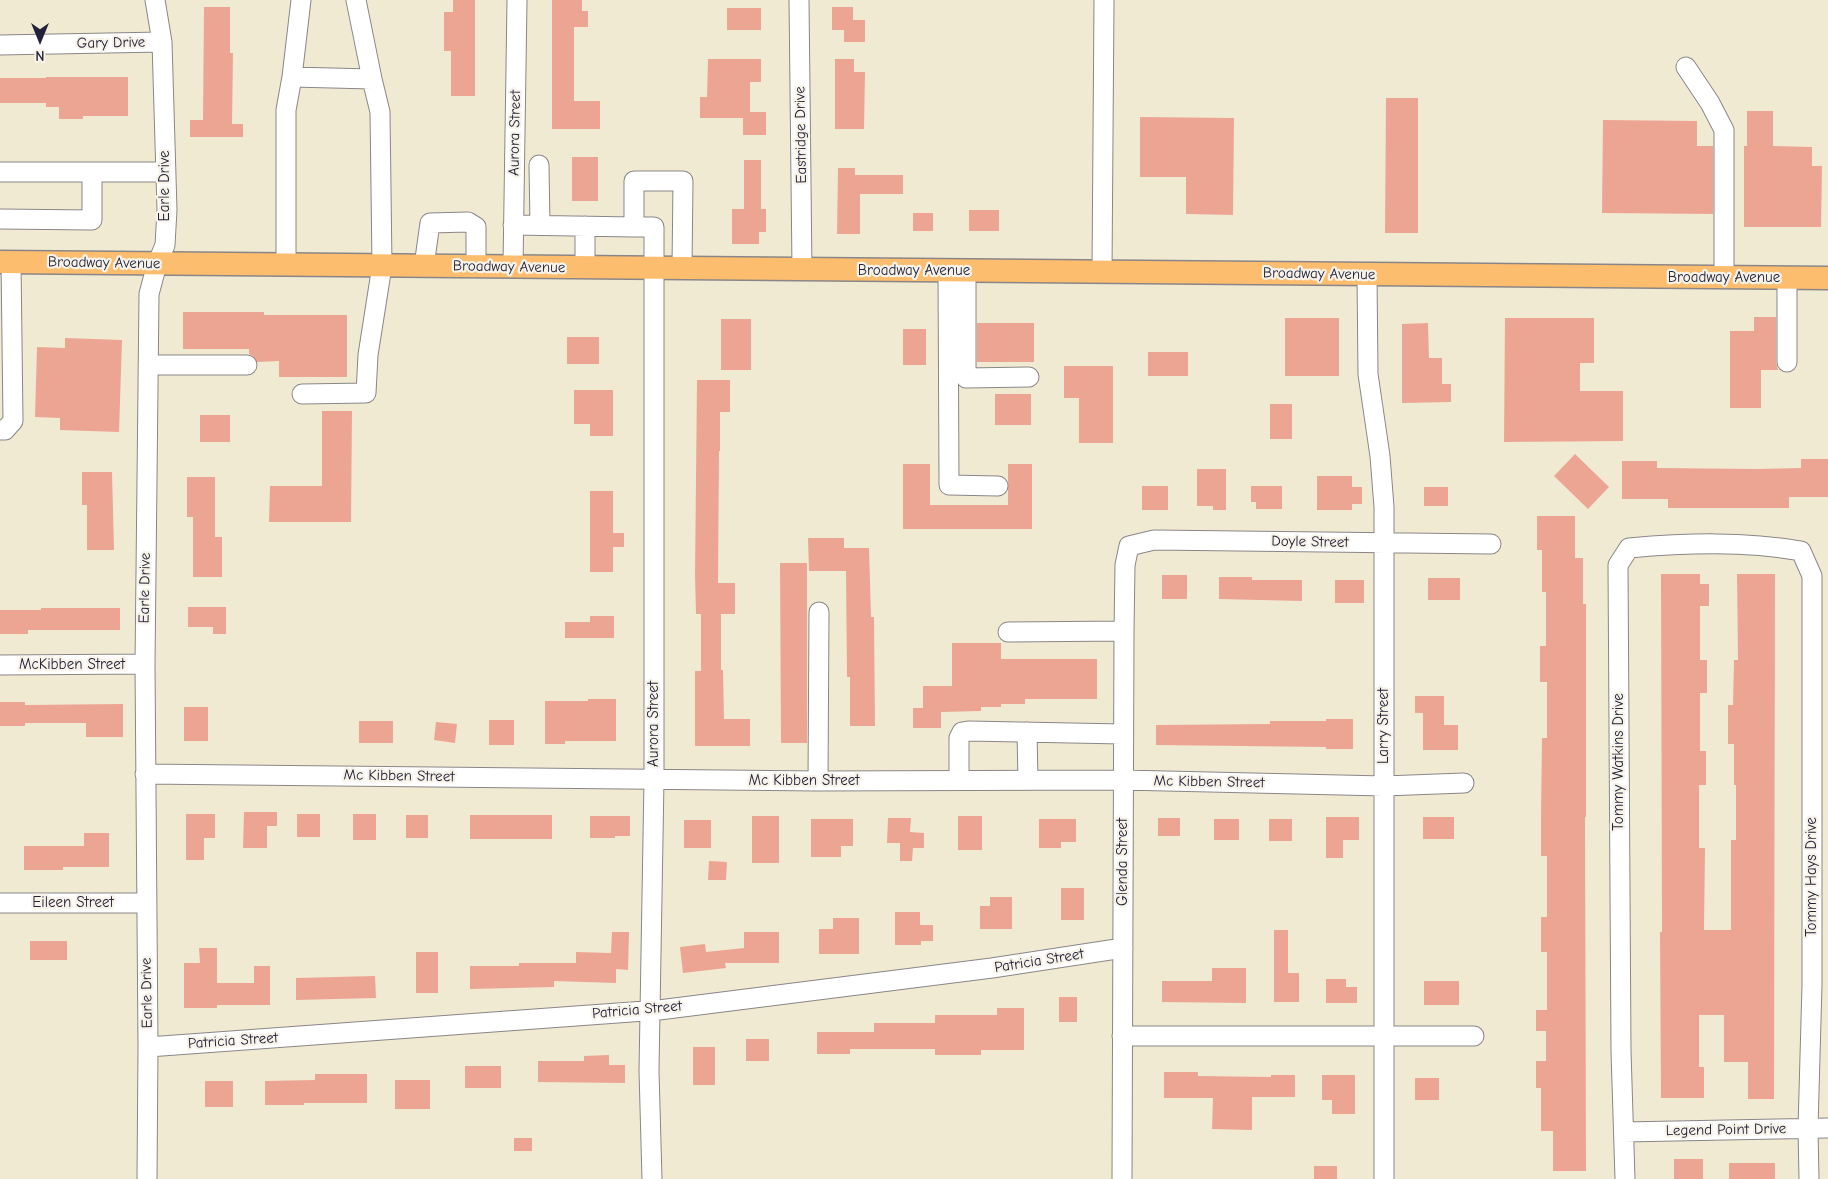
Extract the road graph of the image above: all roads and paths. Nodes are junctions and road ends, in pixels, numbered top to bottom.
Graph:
1 (155, 0) edge
2 (300, 0) edge
3 (356, 0) edge
4 (516, 0) edge
5 (799, 0) edge
6 (1104, 0) edge
7 (162, 42) junction
8 (0, 45) edge
9 (1686, 67) dead end
10 (292, 76) junction
11 (372, 79) junction
12 (539, 165) dead end
13 (0, 172) edge
14 (92, 172) junction
15 (166, 172) junction
16 (0, 219) edge
17 (513, 225) junction
18 (540, 225) junction
19 (585, 226) junction
20 (634, 227) junction
21 (654, 227) junction
22 (683, 227) junction
23 (5, 262) edge
24 (157, 264) junction
25 (286, 265) junction
26 (382, 266) junction
27 (424, 266) junction
28 (476, 267) junction
29 (513, 267) junction
30 (585, 268) junction
31 (654, 268) junction
32 (682, 268) junction
33 (802, 270) junction
34 (957, 271) junction
35 (1102, 272) junction
36 (1367, 275) junction
37 (1724, 278) junction
38 (1787, 278) junction
39 (1828, 278) edge
40 (1787, 362) dead end
41 (148, 365) junction
42 (246, 365) dead end
43 (1028, 377) dead end
44 (302, 394) dead end
45 (0, 430) edge
46 (998, 486) dead end
47 (1384, 543) junction
48 (1491, 544) dead end
49 (1129, 546) joint
50 (1812, 576) joint
51 (819, 612) dead end
52 (1124, 631) junction
53 (1008, 632) dead end
54 (144, 664) junction
55 (0, 665) edge
56 (1027, 732) junction
57 (1123, 734) junction
58 (145, 774) junction
59 (654, 779) junction
60 (959, 780) junction
61 (1028, 780) junction
62 (1122, 780) junction
63 (818, 781) junction
64 (1464, 783) dead end
65 (1384, 786) junction
66 (0, 903) edge
67 (146, 903) junction
68 (1123, 948) junction
69 (651, 1010) junction
70 (1122, 1036) junction
71 (1384, 1036) junction
72 (1474, 1036) dead end
73 (148, 1047) junction
74 (1808, 1128) junction
75 (1828, 1128) edge
76 (1624, 1132) junction
77 (147, 1179) edge
78 (652, 1179) edge
79 (1122, 1179) edge
80 (1384, 1179) edge
81 (1625, 1179) edge
82 (1809, 1179) edge

1 - 7 street, Earle Drive
2 - 10 street
3 - 11 street
4 - 17 street, Aurora Street
5 - 33 street, Eastridge Drive
6 - 35 street
7 - 8 street, Gary Drive
7 - 15 street, Earle Drive
9 - 37 street
10 - 11 street
10 - 25 street
11 - 26 street
12 - 18 street
13 - 14 street
14 - 15 street
14 - 16 street
15 - 24 street, Earle Drive
17 - 18 street
17 - 29 street, Aurora Street
18 - 19 street
19 - 20 street
19 - 30 street
20 - 21 street
20 - 22 street
21 - 22 street
21 - 31 street, Aurora Street
22 - 32 street
23 - 24 main road, Broadway Avenue
23 - 45 street
24 - 25 main road, Broadway Avenue
24 - 41 street, Earle Drive
25 - 26 main road, Broadway Avenue
26 - 27 main road, Broadway Avenue
26 - 44 street
27 - 28 main road, Broadway Avenue
27 - 28 street
28 - 29 main road, Broadway Avenue
29 - 30 main road, Broadway Avenue
30 - 31 main road, Broadway Avenue
31 - 32 main road, Broadway Avenue
31 - 59 street, Aurora Street
32 - 33 main road, Broadway Avenue
33 - 34 main road, Broadway Avenue
34 - 35 main road, Broadway Avenue
34 - 43 street
34 - 46 street
35 - 36 main road, Broadway Avenue
36 - 37 main road, Broadway Avenue
36 - 47 street, Larry Street
37 - 38 main road, Broadway Avenue
38 - 39 main road, Broadway Avenue
38 - 40 street
41 - 42 street
41 - 54 street, Earle Drive
47 - 48 street, Doyle Street
47 - 49 street, Doyle Street
47 - 65 street, Larry Street
49 - 52 street, Glenda Street
50 - 74 street, Tommy Hays Drive
50 - 76 street, Tommy Watkins Drive
51 - 63 street
52 - 53 street
52 - 57 street, Glenda Street
54 - 55 street, McKibben Street
54 - 58 street, Earle Drive
56 - 57 street
56 - 60 street
56 - 61 street
57 - 62 street, Glenda Street
58 - 59 street, Mc Kibben Street
58 - 67 street, Earle Drive
59 - 63 street, Mc Kibben Street
59 - 69 street, Aurora Street
60 - 61 street, Mc Kibben Street
60 - 63 street, Mc Kibben Street
61 - 62 street, Mc Kibben Street
62 - 65 street, Mc Kibben Street
62 - 68 street, Glenda Street
64 - 65 street, Mc Kibben Street
65 - 71 street, Larry Street
66 - 67 street, Eileen Street
67 - 73 street, Earle Drive
68 - 69 street, Patricia Street
68 - 70 street, Glenda Street
69 - 73 street, Patricia Street
69 - 78 street, Aurora Street
70 - 71 street
70 - 79 street, Glenda Street
71 - 72 street
71 - 80 street, Larry Street
73 - 77 street, Earle Drive
74 - 75 street, Legend Point Drive
74 - 76 street, Legend Point Drive
74 - 82 street, Tommy Hays Drive
76 - 81 street, Tommy Watkins Drive

